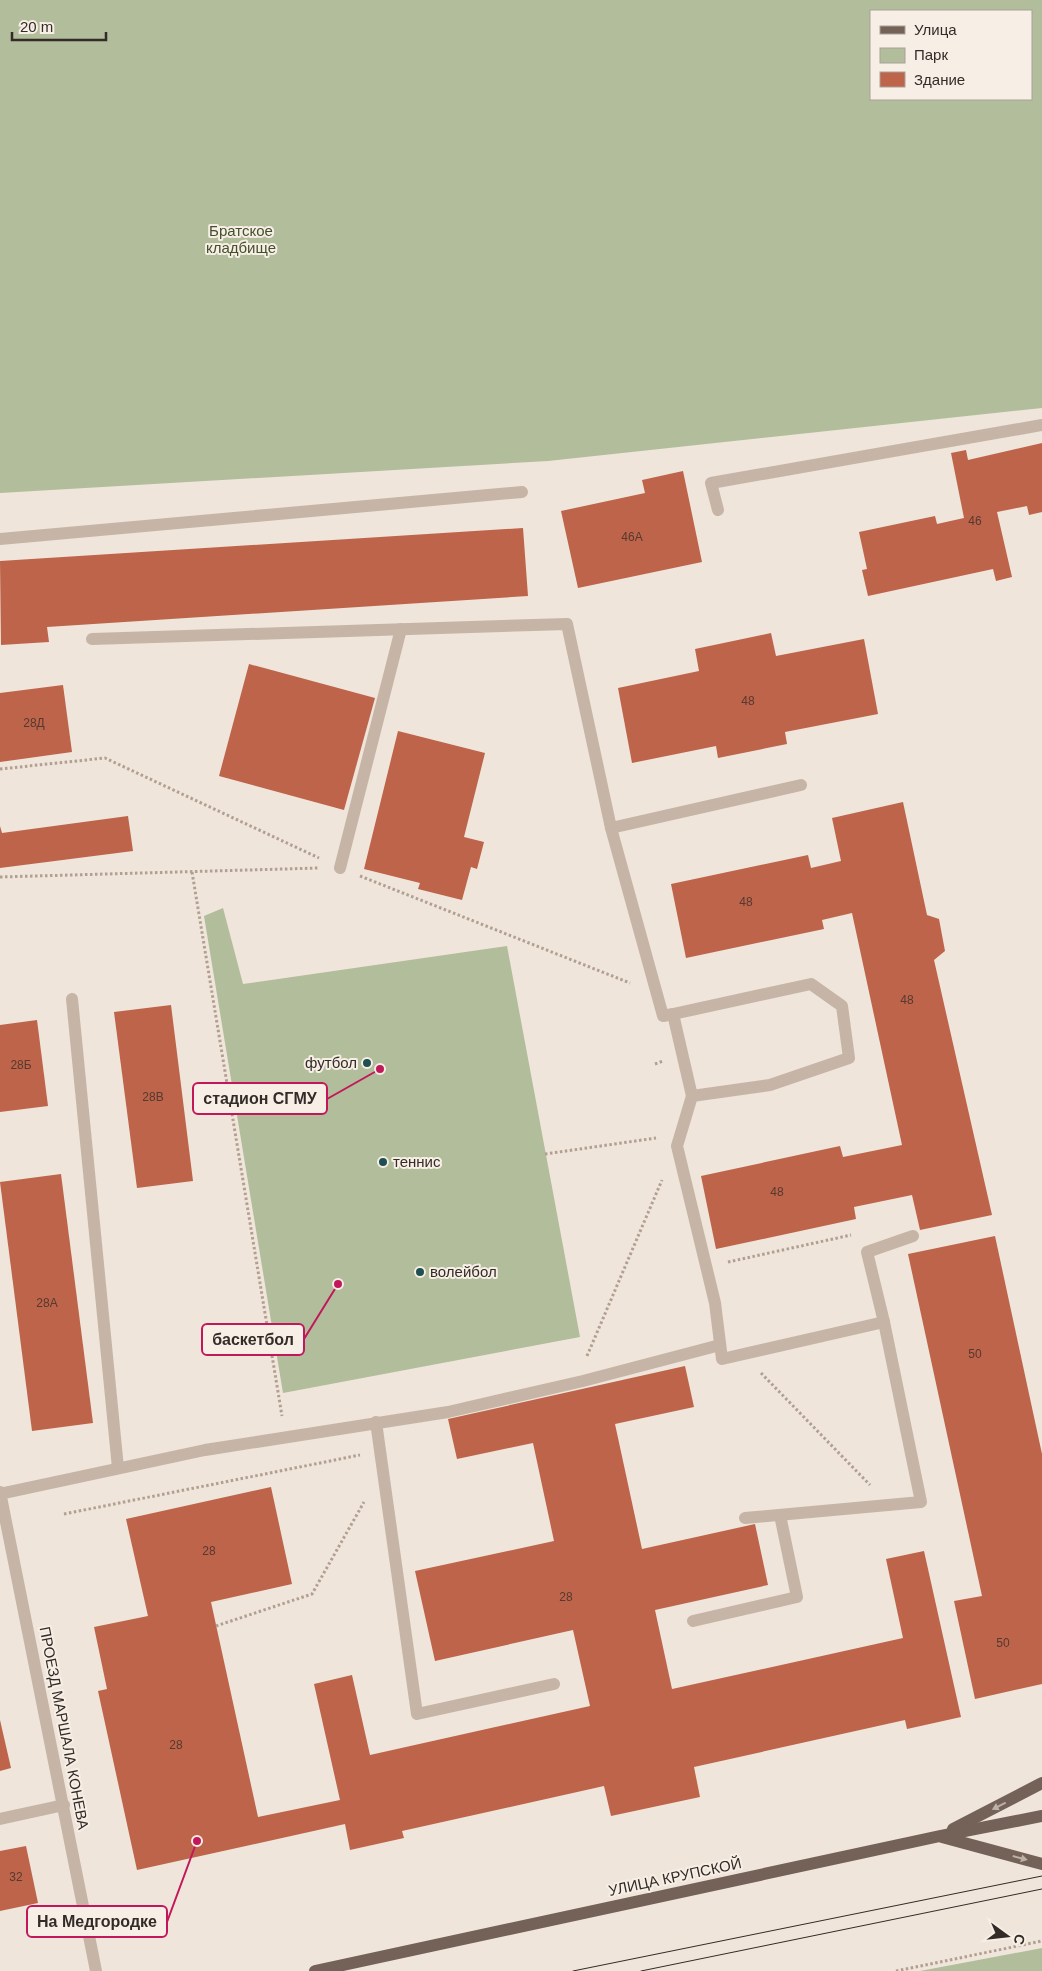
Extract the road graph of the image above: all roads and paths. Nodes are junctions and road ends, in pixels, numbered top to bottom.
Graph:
1 (1042, 425) edge
2 (522, 492) dead end
3 (718, 510) dead end
4 (0, 539) edge
5 (401, 629) junction
6 (92, 639) dead end
7 (0, 769) edge
8 (801, 785) dead end
9 (611, 828) junction
10 (340, 868) junction
11 (192, 872) junction
12 (0, 877) edge
13 (656, 993) junction
14 (72, 999) dead end
15 (673, 1014) junction
16 (692, 1096) junction
17 (681, 1134) junction
18 (545, 1154) dead end
19 (666, 1171) dead end
20 (858, 1234) dead end
21 (913, 1236) dead end
22 (706, 1267) junction
23 (884, 1322) junction
24 (720, 1345) junction
25 (743, 1354) junction
26 (576, 1382) junction
27 (376, 1422) junction
28 (285, 1436) junction
29 (381, 1451) junction
30 (118, 1468) junction
31 (383, 1468) junction
32 (0, 1493) edge
33 (890, 1505) junction
34 (64, 1514) dead end
35 (780, 1515) junction
36 (745, 1518) dead end
37 (693, 1621) dead end
38 (216, 1626) dead end
39 (554, 1684) dead end
40 (1042, 1783) edge
41 (64, 1805) junction
42 (1042, 1816) edge
43 (0, 1819) edge
44 (940, 1836) junction
45 (1042, 1864) edge
46 (1042, 1940) edge
47 (96, 1971) edge
48 (315, 1971) edge
49 (896, 1971) edge

1 - 3 street
2 - 4 street
5 - 6 street
5 - 9 street
5 - 10 street
7 - 10 path
8 - 9 street
9 - 13 street
10 - 11 path
10 - 13 path
11 - 12 path
11 - 28 path
13 - 15 street
14 - 30 street
15 - 16 street
15 - 16 street
16 - 17 street
17 - 18 path
17 - 22 street
19 - 26 path
20 - 22 path
21 - 23 street
22 - 24 street
23 - 25 street
23 - 33 street
24 - 25 street
24 - 26 street
25 - 33 path
26 - 27 street
27 - 28 street
27 - 29 street
28 - 30 street
29 - 31 street
29 - 34 path
30 - 32 street
31 - 38 path
31 - 39 street
32 - 41 street, ПРОЕЗД МАРШАЛА КОНЕВА
33 - 35 street
35 - 36 street
35 - 37 street
40 -> 44 main road
41 - 43 street
41 - 47 street, ПРОЕЗД МАРШАЛА КОНЕВА
42 - 44 main road, УЛИЦА КРУПСКОЙ
44 -> 45 main road
44 - 48 main road, УЛИЦА КРУПСКОЙ
46 - 49 path

